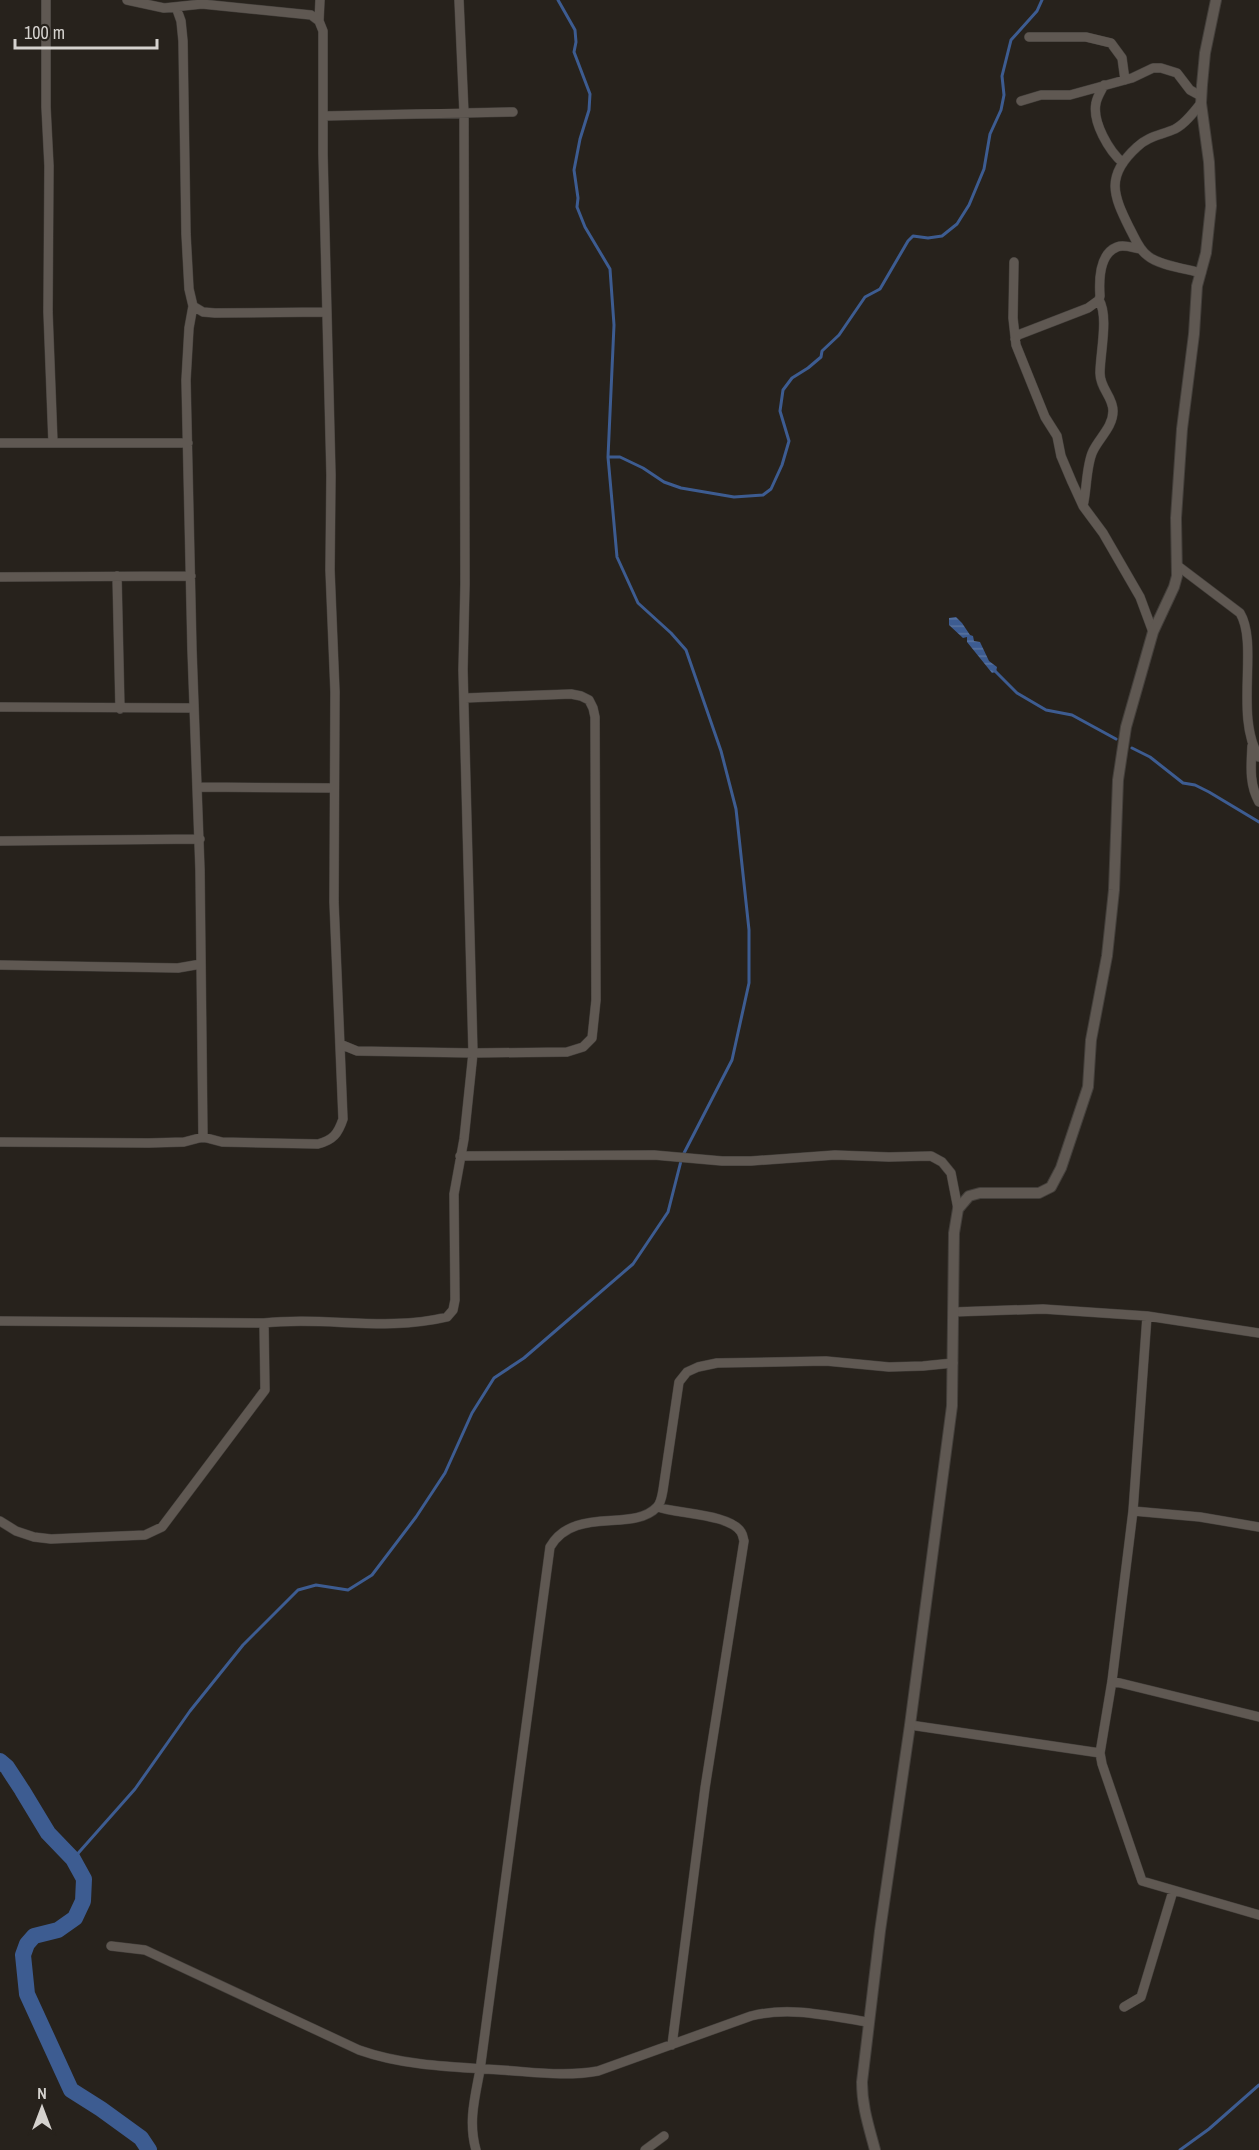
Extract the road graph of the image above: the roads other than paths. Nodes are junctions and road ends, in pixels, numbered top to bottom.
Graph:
1 (46, 0) edge
2 (128, 0) edge
3 (320, 0) edge
4 (459, 0) edge
5 (1216, 0) edge
6 (176, 7) junction
7 (319, 21) junction
8 (1029, 37) dead end
9 (1125, 80) junction
10 (1104, 86) junction
11 (1201, 100) junction
12 (1021, 101) dead end
13 (513, 111) dead end
14 (464, 113) junction
15 (324, 116) junction
16 (1123, 163) junction
17 (1141, 249) junction
18 (1014, 262) dead end
19 (1201, 273) junction
20 (1099, 300) junction
21 (193, 306) junction
22 (326, 312) junction
23 (1015, 339) junction
24 (0, 443) edge
25 (53, 443) junction
26 (188, 443) junction
27 (1083, 506) junction
28 (1178, 566) junction
29 (117, 576) junction
30 (191, 576) junction
31 (0, 577) edge
32 (1153, 632) junction
33 (465, 698) junction
34 (0, 707) edge
35 (194, 708) junction
36 (120, 709) junction
37 (1252, 743) junction
38 (1259, 757) edge
39 (198, 787) junction
40 (334, 788) junction
41 (1259, 802) edge
42 (200, 839) junction
43 (0, 841) edge
44 (201, 964) junction
45 (0, 965) edge
46 (340, 1044) junction
47 (473, 1053) junction
48 (202, 1137) junction
49 (0, 1142) edge
50 (460, 1156) junction
51 (958, 1209) junction
52 (953, 1312) junction
53 (1147, 1316) junction
54 (0, 1321) edge
55 (264, 1323) junction
56 (1259, 1333) edge
57 (953, 1363) junction
58 (658, 1506) junction
59 (1133, 1511) junction
60 (0, 1521) edge
61 (1259, 1527) edge
62 (1112, 1681) junction
63 (1259, 1717) edge
64 (910, 1725) junction
65 (1100, 1754) junction
66 (1173, 1891) junction
67 (1259, 1915) edge
68 (111, 1946) dead end
69 (1125, 2007) dead end
70 (868, 2022) junction
71 (672, 2045) junction
72 (480, 2070) junction
73 (663, 2136) dead end
74 (476, 2150) edge
75 (645, 2150) edge
76 (875, 2150) edge

1 - 25 street
2 - 6 street
3 - 7 street
4 - 14 street
5 - 11 street
6 - 7 street
6 - 21 street
7 - 15 street
8 - 9 street
9 - 10 street
9 - 11 street
10 - 12 street
10 - 16 street
11 - 16 street
11 - 19 street
13 - 14 street
14 - 15 street
14 - 33 street
15 - 22 street
16 - 17 street
17 - 19 street
17 - 20 street
18 - 23 street
19 - 28 street
20 - 23 street
20 - 27 street
21 - 22 street
21 - 26 street
22 - 40 street
23 - 27 street
24 - 25 street
25 - 26 street
26 - 30 street
27 - 32 street
28 - 32 street
28 - 37 street
29 - 30 street
29 - 31 street
29 - 36 street
30 - 35 street
32 - 51 street
33 - 47 street
33 - 47 street
34 - 36 street
35 - 36 street
35 - 39 street
37 - 38 street
37 - 41 street
39 - 40 street
39 - 42 street
40 - 46 street
42 - 43 street
42 - 44 street
44 - 45 street
44 - 48 street
46 - 47 street
46 - 48 street
47 - 50 street
48 - 49 street
50 - 51 street
50 - 55 street
51 - 52 street
52 - 53 street
52 - 57 street
53 - 56 street
53 - 59 street
54 - 55 street
55 - 60 street
57 - 58 street
57 - 64 street
58 - 71 street
58 - 72 street
59 - 61 street
59 - 62 street
62 - 63 street
62 - 65 street
64 - 65 street
64 - 70 street
65 - 66 street
66 - 67 street
66 - 69 street
68 - 72 street
70 - 71 street
70 - 76 street
71 - 72 street
72 - 74 street
73 - 75 street

